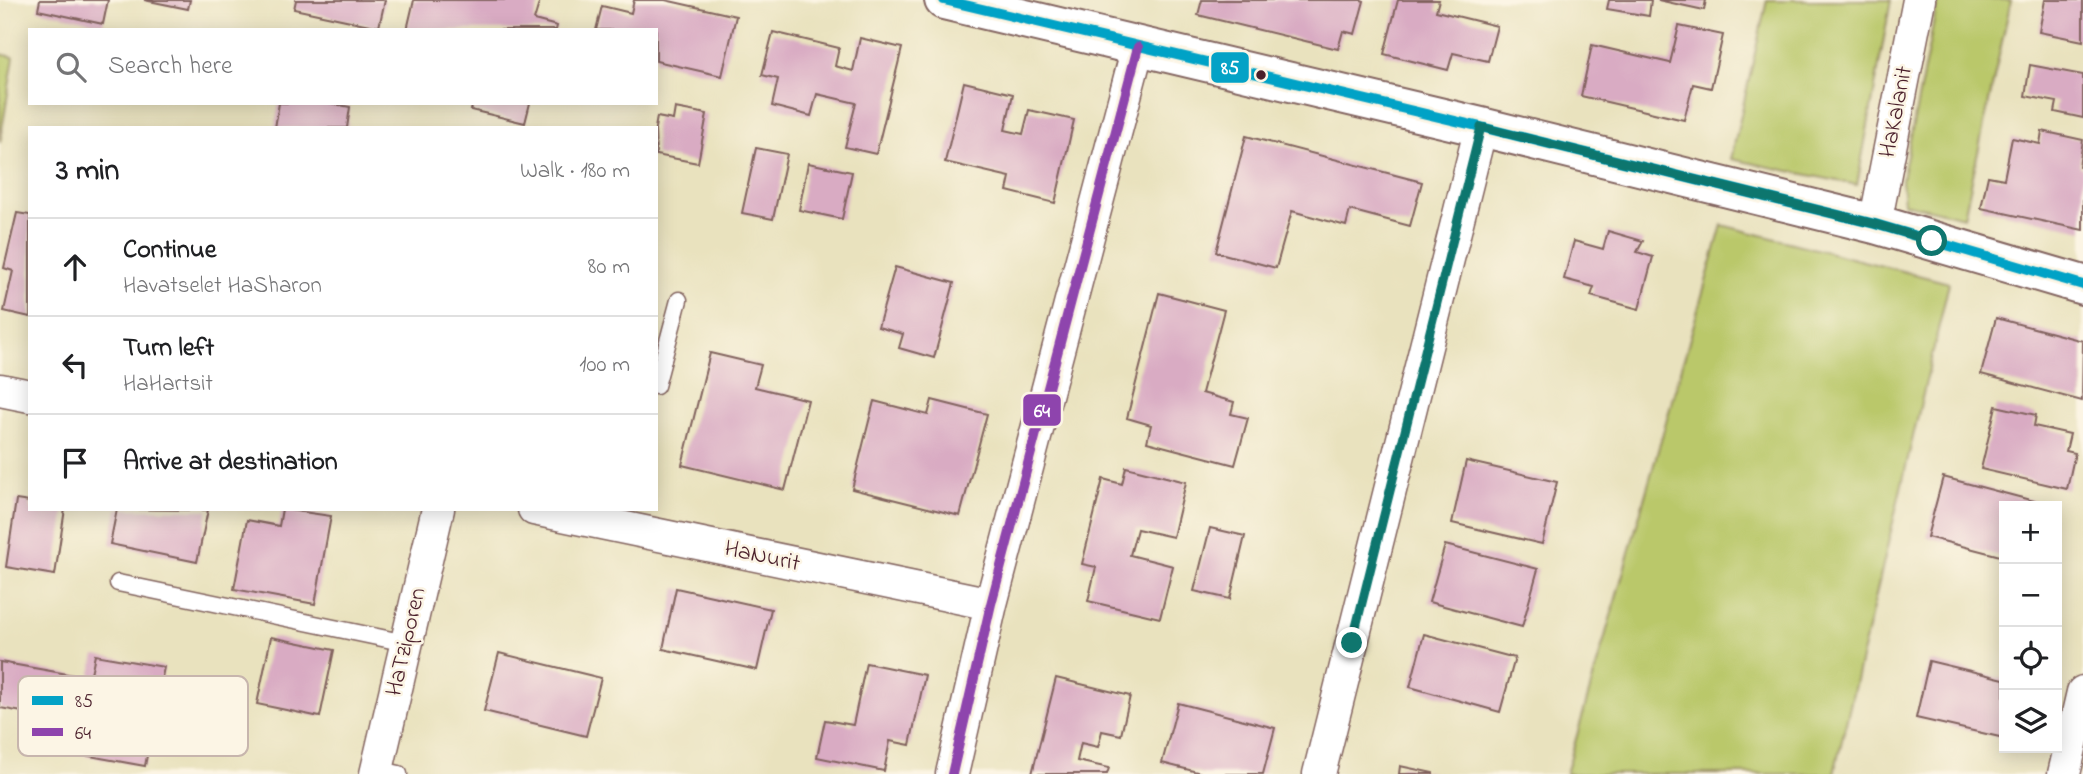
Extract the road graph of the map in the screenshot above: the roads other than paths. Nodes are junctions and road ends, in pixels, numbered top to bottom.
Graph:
1 (944, 0) edge
2 (1919, 0) edge
3 (1138, 47) junction
4 (1481, 127) junction
5 (1875, 224) junction
6 (2083, 285) edge
7 (679, 300) dead end
8 (658, 379) edge
9 (0, 390) edge
10 (28, 396) edge
11 (438, 511) edge
12 (554, 511) edge
13 (622, 518) edge
14 (118, 583) dead end
15 (991, 604) junction
16 (406, 643) junction
17 (2083, 692) edge
18 (384, 772) edge
19 (952, 774) edge
20 (1319, 774) edge
21 (2064, 774) edge

1 - 3 street
2 - 5 street, HaKalanit
3 - 4 street
3 - 15 street
4 - 5 street
4 - 20 street
5 - 6 street
7 - 8 lane
9 - 10 street
11 - 16 street, HaTziporen
12 - 13 street, HaNurit
13 - 15 street, HaNurit
14 - 16 lane
15 - 19 street
16 - 18 street, HaTziporen
17 - 21 street

